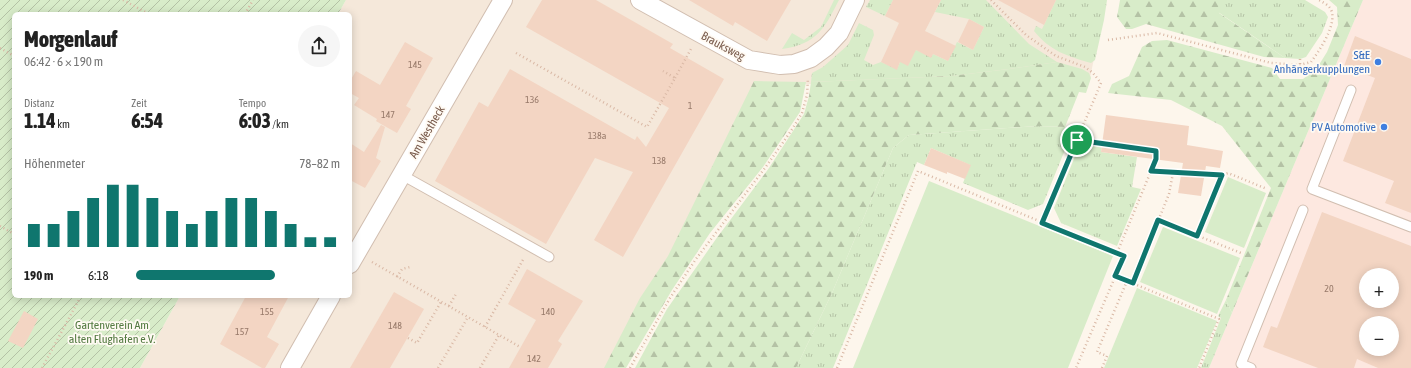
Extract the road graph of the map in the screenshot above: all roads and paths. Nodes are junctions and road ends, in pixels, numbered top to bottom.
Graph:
1 (123, 0) edge
2 (253, 0) edge
3 (503, 0) edge
4 (640, 0) edge
5 (855, 0) edge
6 (991, 0) edge
7 (1319, 0) edge
8 (145, 12) edge
9 (246, 12) edge
10 (700, 33) junction
11 (1108, 40) dead end
12 (0, 48) edge
13 (516, 53) dead end
14 (12, 55) edge
15 (810, 58) junction
16 (1300, 59) dead end
17 (1300, 65) junction
18 (663, 71) dead end
19 (675, 78) junction
20 (1351, 90) dead end
21 (1077, 140) junction
22 (1151, 171) junction
23 (1173, 172) junction
24 (402, 175) junction
25 (1222, 175) junction
26 (1267, 189) dead end
27 (1303, 210) dead end
28 (1158, 220) junction
29 (1042, 223) junction
30 (0, 226) edge
31 (1411, 227) edge
32 (12, 233) edge
33 (1197, 236) junction
34 (1117, 253) junction
35 (1240, 253) dead end
36 (549, 257) dead end
37 (525, 258) dead end
38 (353, 259) edge
39 (410, 267) dead end
40 (397, 276) junction
41 (1115, 276) junction
42 (1126, 280) junction
43 (1133, 283) junction
44 (456, 294) dead end
45 (80, 298) edge
46 (331, 298) edge
47 (441, 302) junction
48 (449, 306) junction
49 (468, 317) junction
50 (485, 327) junction
51 (499, 335) junction
52 (408, 338) dead end
53 (520, 347) dead end
54 (42, 368) edge
55 (290, 368) edge
56 (438, 368) edge
57 (480, 368) edge
58 (630, 368) edge
59 (837, 368) edge
60 (1076, 368) edge
61 (1102, 368) edge
62 (1199, 368) edge
63 (1251, 368) edge

1 - 8 path
2 - 9 path
3 - 24 street, Am Westheck
4 - 10 street, Brauksweg
5 - 15 street, Brauksweg
6 - 21 path
7 - 17 path
10 - 15 street, Brauksweg
10 - 19 path
11 - 17 path
12 - 14 path
13 - 19 path
15 - 58 path
16 - 17 path
18 - 19 path
20 - 31 lane
21 - 22 path
21 - 29 path
22 - 23 path
22 - 34 path
23 - 25 path
23 - 28 path
24 - 36 lane
24 - 38 street, Am Westheck
25 - 26 path
25 - 33 path
27 - 63 lane
28 - 33 path
28 - 43 path
29 - 34 path
29 - 59 path
30 - 32 path
33 - 35 path
34 - 41 path
37 - 50 path
38 - 40 path
39 - 40 path
40 - 47 path
41 - 42 path
41 - 60 path
42 - 43 path
42 - 61 path
43 - 62 path
44 - 48 path
45 - 54 path
46 - 55 street
47 - 48 path
47 - 52 path
48 - 49 path
49 - 50 path
49 - 56 path
50 - 51 path
51 - 53 path
51 - 57 path

